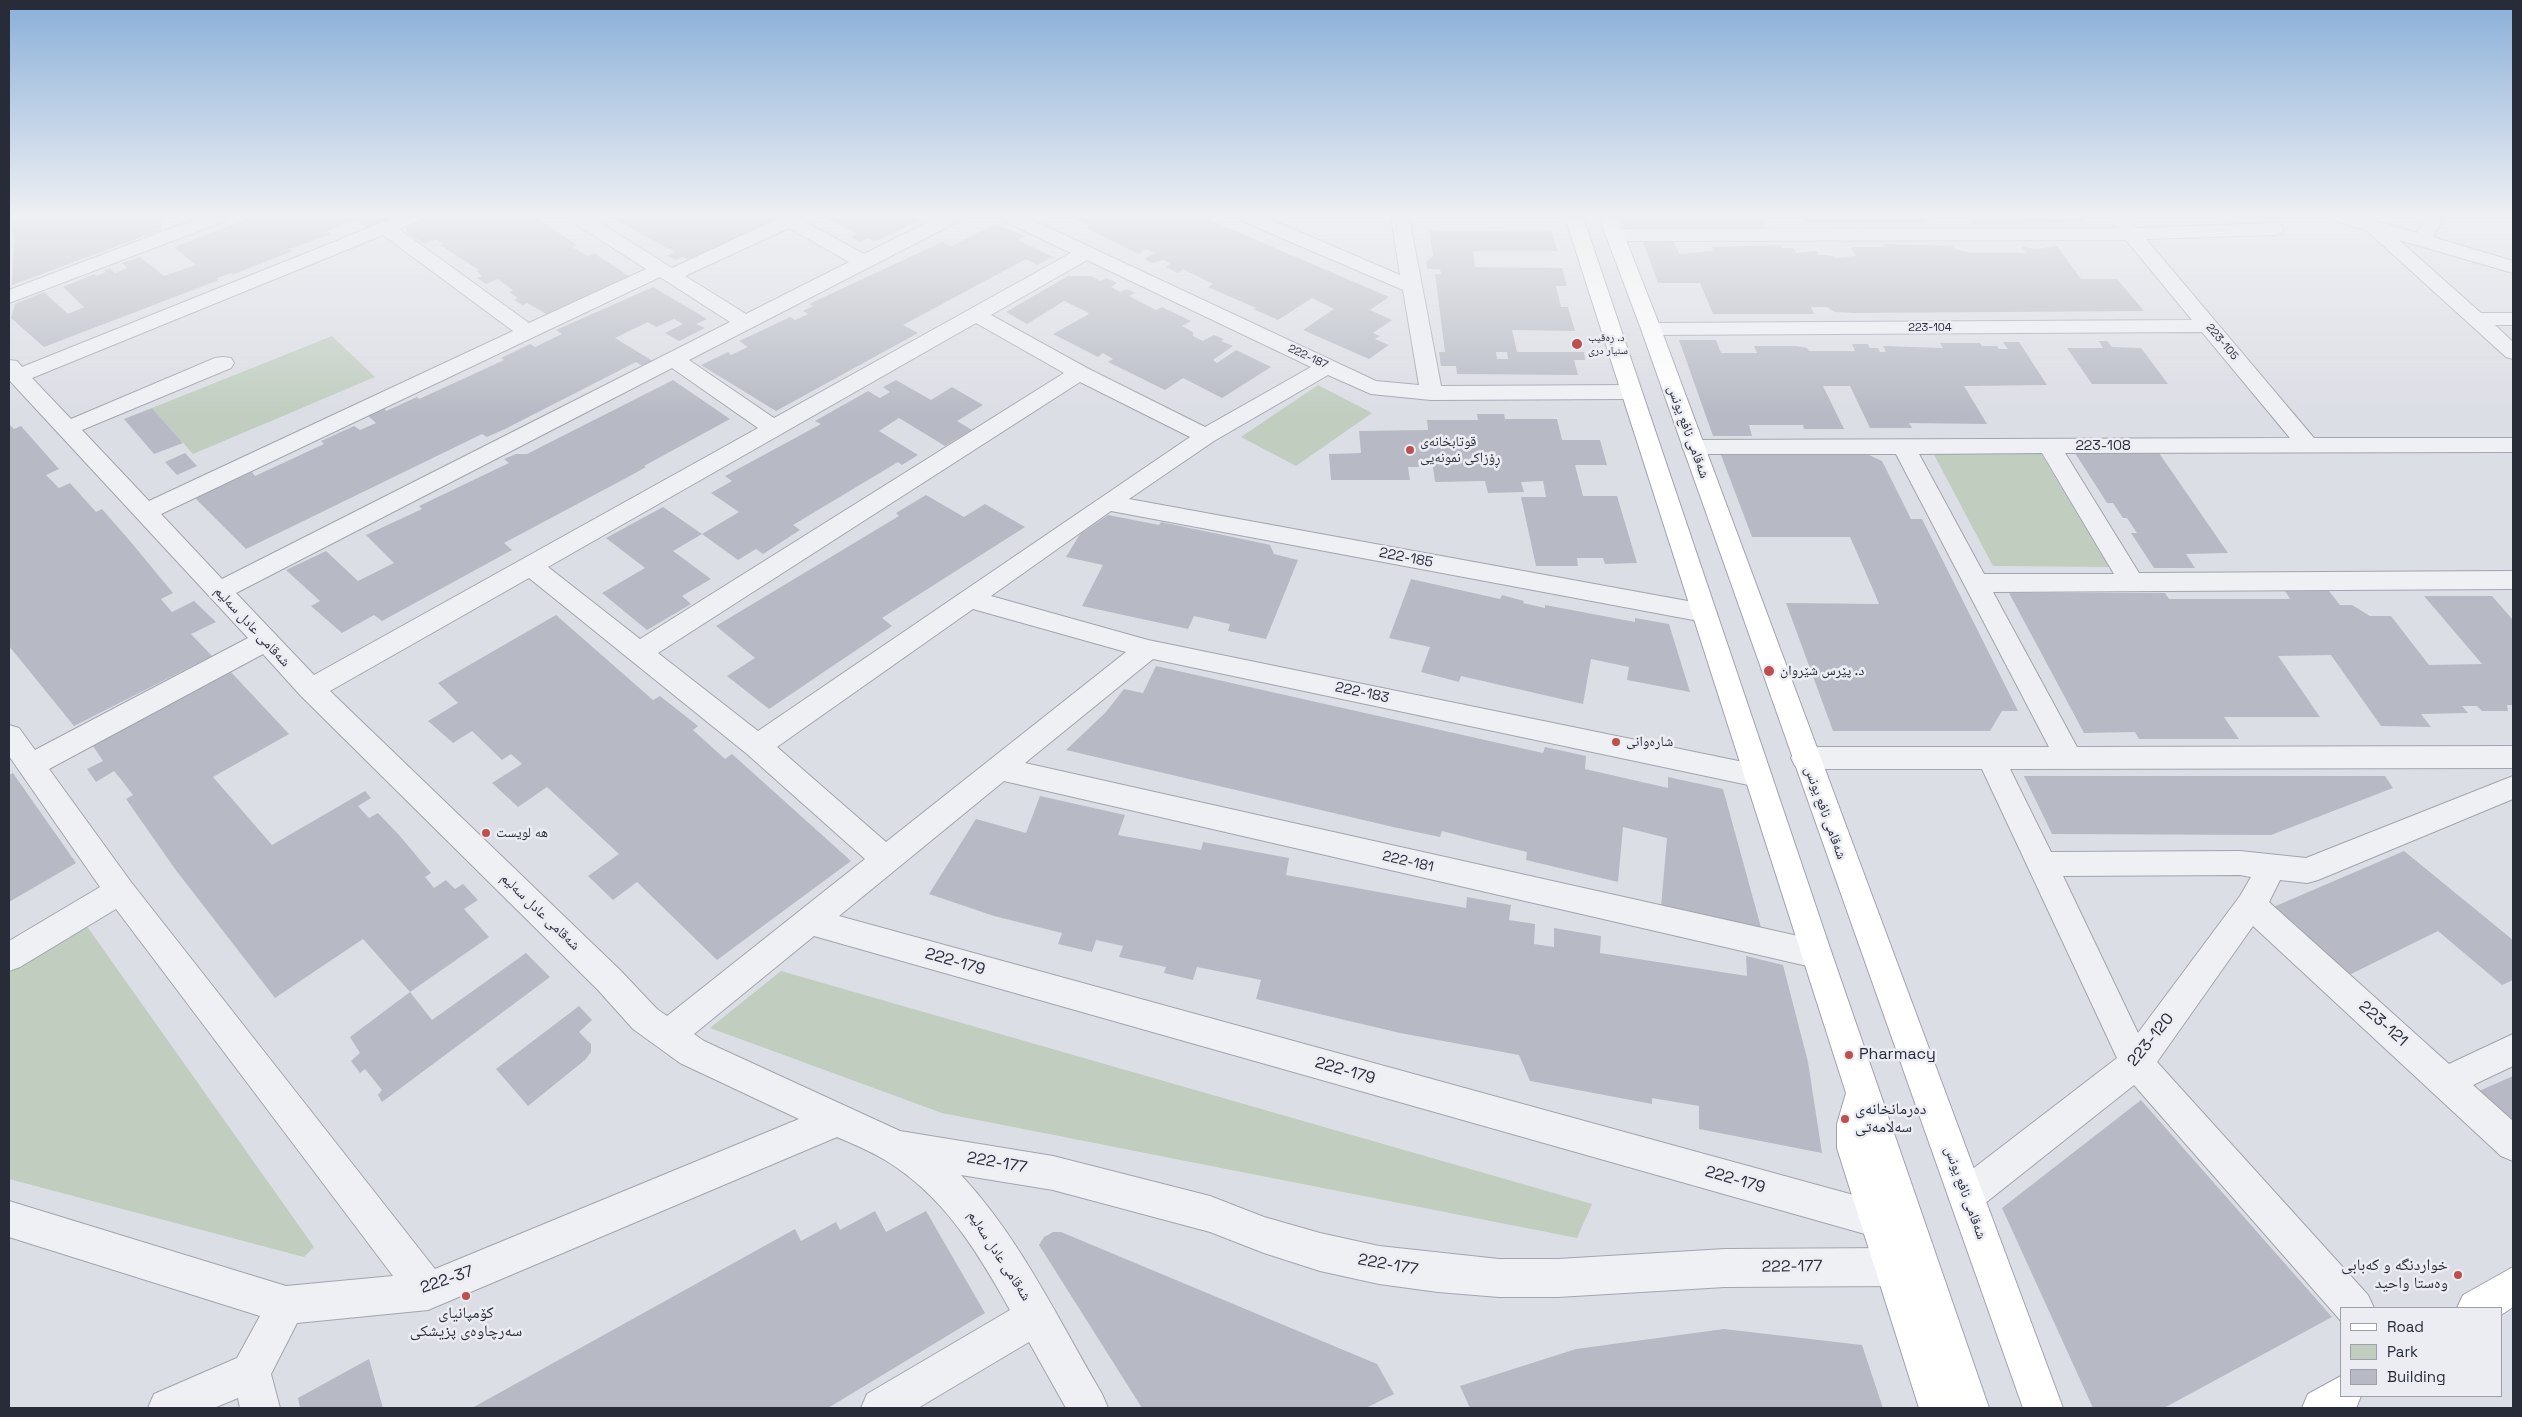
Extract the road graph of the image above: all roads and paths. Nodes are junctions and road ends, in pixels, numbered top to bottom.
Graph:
1 (41, 283) edge
2 (242, 283) edge
3 (461, 283) edge
4 (642, 283) edge
5 (681, 283) edge
6 (824, 283) edge
7 (1030, 283) edge
8 (1153, 283) edge
9 (1403, 283) edge
10 (1411, 283) edge
11 (1595, 283) edge
12 (1633, 283) edge
13 (2172, 283) edge
14 (2437, 283) edge
15 (1412, 287) junction
16 (9, 297) edge
17 (974, 314) junction
18 (2477, 319) junction
19 (2513, 319) edge
20 (744, 322) junction
21 (2209, 326) junction
22 (1651, 330) junction
23 (529, 333) junction
24 (2513, 353) edge
25 (674, 359) junction
26 (223, 363) dead end
27 (1327, 366) junction
28 (13, 371) edge
29 (1079, 373) junction
30 (1630, 392) junction
31 (1431, 393) junction
32 (68, 428) junction
33 (773, 428) junction
34 (1206, 436) junction
35 (2513, 445) edge
36 (2049, 446) junction
37 (2308, 446) junction
38 (1693, 447) junction
39 (1904, 447) junction
40 (1107, 502) junction
41 (145, 512) junction
42 (1679, 537) junction
43 (1725, 537) junction
44 (529, 565) junction
45 (2513, 580) edge
46 (2131, 581) junction
47 (1977, 583) junction
48 (219, 591) junction
49 (969, 599) junction
50 (1704, 613) junction
51 (266, 641) junction
52 (1148, 649) junction
53 (639, 652) junction
54 (311, 689) junction
55 (9, 735) edge
56 (757, 746) junction
57 (2068, 757) junction
58 (2513, 757) edge
59 (1805, 758) junction
60 (1991, 758) junction
61 (30, 766) junction
62 (1001, 769) junction
63 (1758, 776) junction
64 (2513, 787) edge
65 (886, 860) junction
66 (2043, 864) junction
67 (2272, 866) junction
68 (120, 891) junction
69 (2252, 905) junction
70 (812, 922) junction
71 (1816, 954) junction
72 (9, 957) edge
73 (667, 1036) junction
74 (2513, 1049) edge
75 (2136, 1063) junction
76 (2446, 1082) junction
77 (1863, 1093) junction
78 (839, 1119) junction
79 (2513, 1144) edge
80 (896, 1147) junction
81 (1966, 1196) junction
82 (9, 1219) edge
83 (1879, 1220) junction
84 (1894, 1267) junction
85 (2513, 1286) edge
86 (428, 1290) junction
87 (286, 1305) junction
88 (2354, 1307) edge
89 (2478, 1307) edge
90 (1036, 1316) junction
91 (256, 1390) edge
92 (2340, 1397) edge
93 (168, 1408) edge
94 (881, 1408) edge
95 (1088, 1408) edge
96 (1939, 1408) edge
97 (1969, 1408) edge
98 (2043, 1408) edge
99 (2322, 1408) edge

1 - 16 street
2 - 28 street
3 - 23 street
4 - 23 street
5 - 20 street
6 - 20 street
7 - 17 street
8 - 27 street, 222-187
9 - 15 street
10 - 15 street
11 - 30 main road
12 - 22 main road, شەقامی نافع یونس
13 - 21 street, 223-105
14 - 18 street
15 - 31 street
17 - 29 street
17 - 33 street
18 - 19 street
18 - 24 street
20 - 25 street
21 - 22 street, 223-104
21 - 37 street, 223-105
22 - 38 main road, شەقامی نافع یونس
23 - 41 street
25 - 33 street
25 - 48 street
26 - 32 street
27 - 31 street, 222-187
27 - 34 street
28 - 32 street, شەقامی عادل سەلیم
29 - 34 street
29 - 53 street
30 - 31 street, 222-187
30 - 42 main road
32 - 41 street, شەقامی عادل سەلیم
33 - 44 street
34 - 40 street
35 - 37 street, 223-108
36 - 37 street, 223-108
36 - 39 street, 223-108
36 - 46 street
38 - 39 street, 223-108
38 - 43 main road, شەقامی نافع یونس
39 - 47 street
40 - 49 street
40 - 50 street, 222-185
41 - 48 street, شەقامی عادل سەلیم
42 - 43 main road
42 - 50 main road
43 - 59 main road, شەقامی نافع یونس
44 - 53 street
44 - 54 street
45 - 46 street
46 - 47 street
47 - 57 street
48 - 51 street, شەقامی عادل سەلیم
49 - 52 street, 222-183
49 - 56 street
50 - 63 main road
51 - 54 street, شەقامی عادل سەلیم
51 - 61 street
52 - 62 street
52 - 63 street, 222-183
53 - 56 street
54 - 73 street, شەقامی عادل سەلیم
55 - 61 street
56 - 65 street
57 - 58 street
57 - 60 street
59 - 60 street
59 - 81 main road, شەقامی نافع یونس
60 - 66 street
61 - 68 street
62 - 65 street
62 - 71 street, 222-181
63 - 71 main road
64 - 67 street
65 - 70 street
66 - 67 street
66 - 75 street
67 - 69 street, 223-120
68 - 72 street
68 - 86 street
69 - 75 street, 223-120
69 - 76 street, 223-121
70 - 73 street
70 - 83 street, 222-179
71 - 77 main road
73 - 78 street, شەقامی عادل سەلیم
74 - 76 street
75 - 81 street, 223-120
75 - 88 street
76 - 79 street, 223-121
77 - 83 main road
77 - 97 main road
78 - 80 street, شەقامی عادل سەلیم
78 - 86 street, 222-37
80 - 84 street, 222-177
80 - 90 street, شەقامی عادل سەلیم
81 - 98 main road, شەقامی نافع یونس
82 - 87 street, 222-37
83 - 84 main road
84 - 96 main road
85 - 89 main road
86 - 87 street, 222-37
87 - 91 street
90 - 94 street
90 - 95 street, شەقامی عادل سەلیم
91 - 93 street
92 - 99 main road

